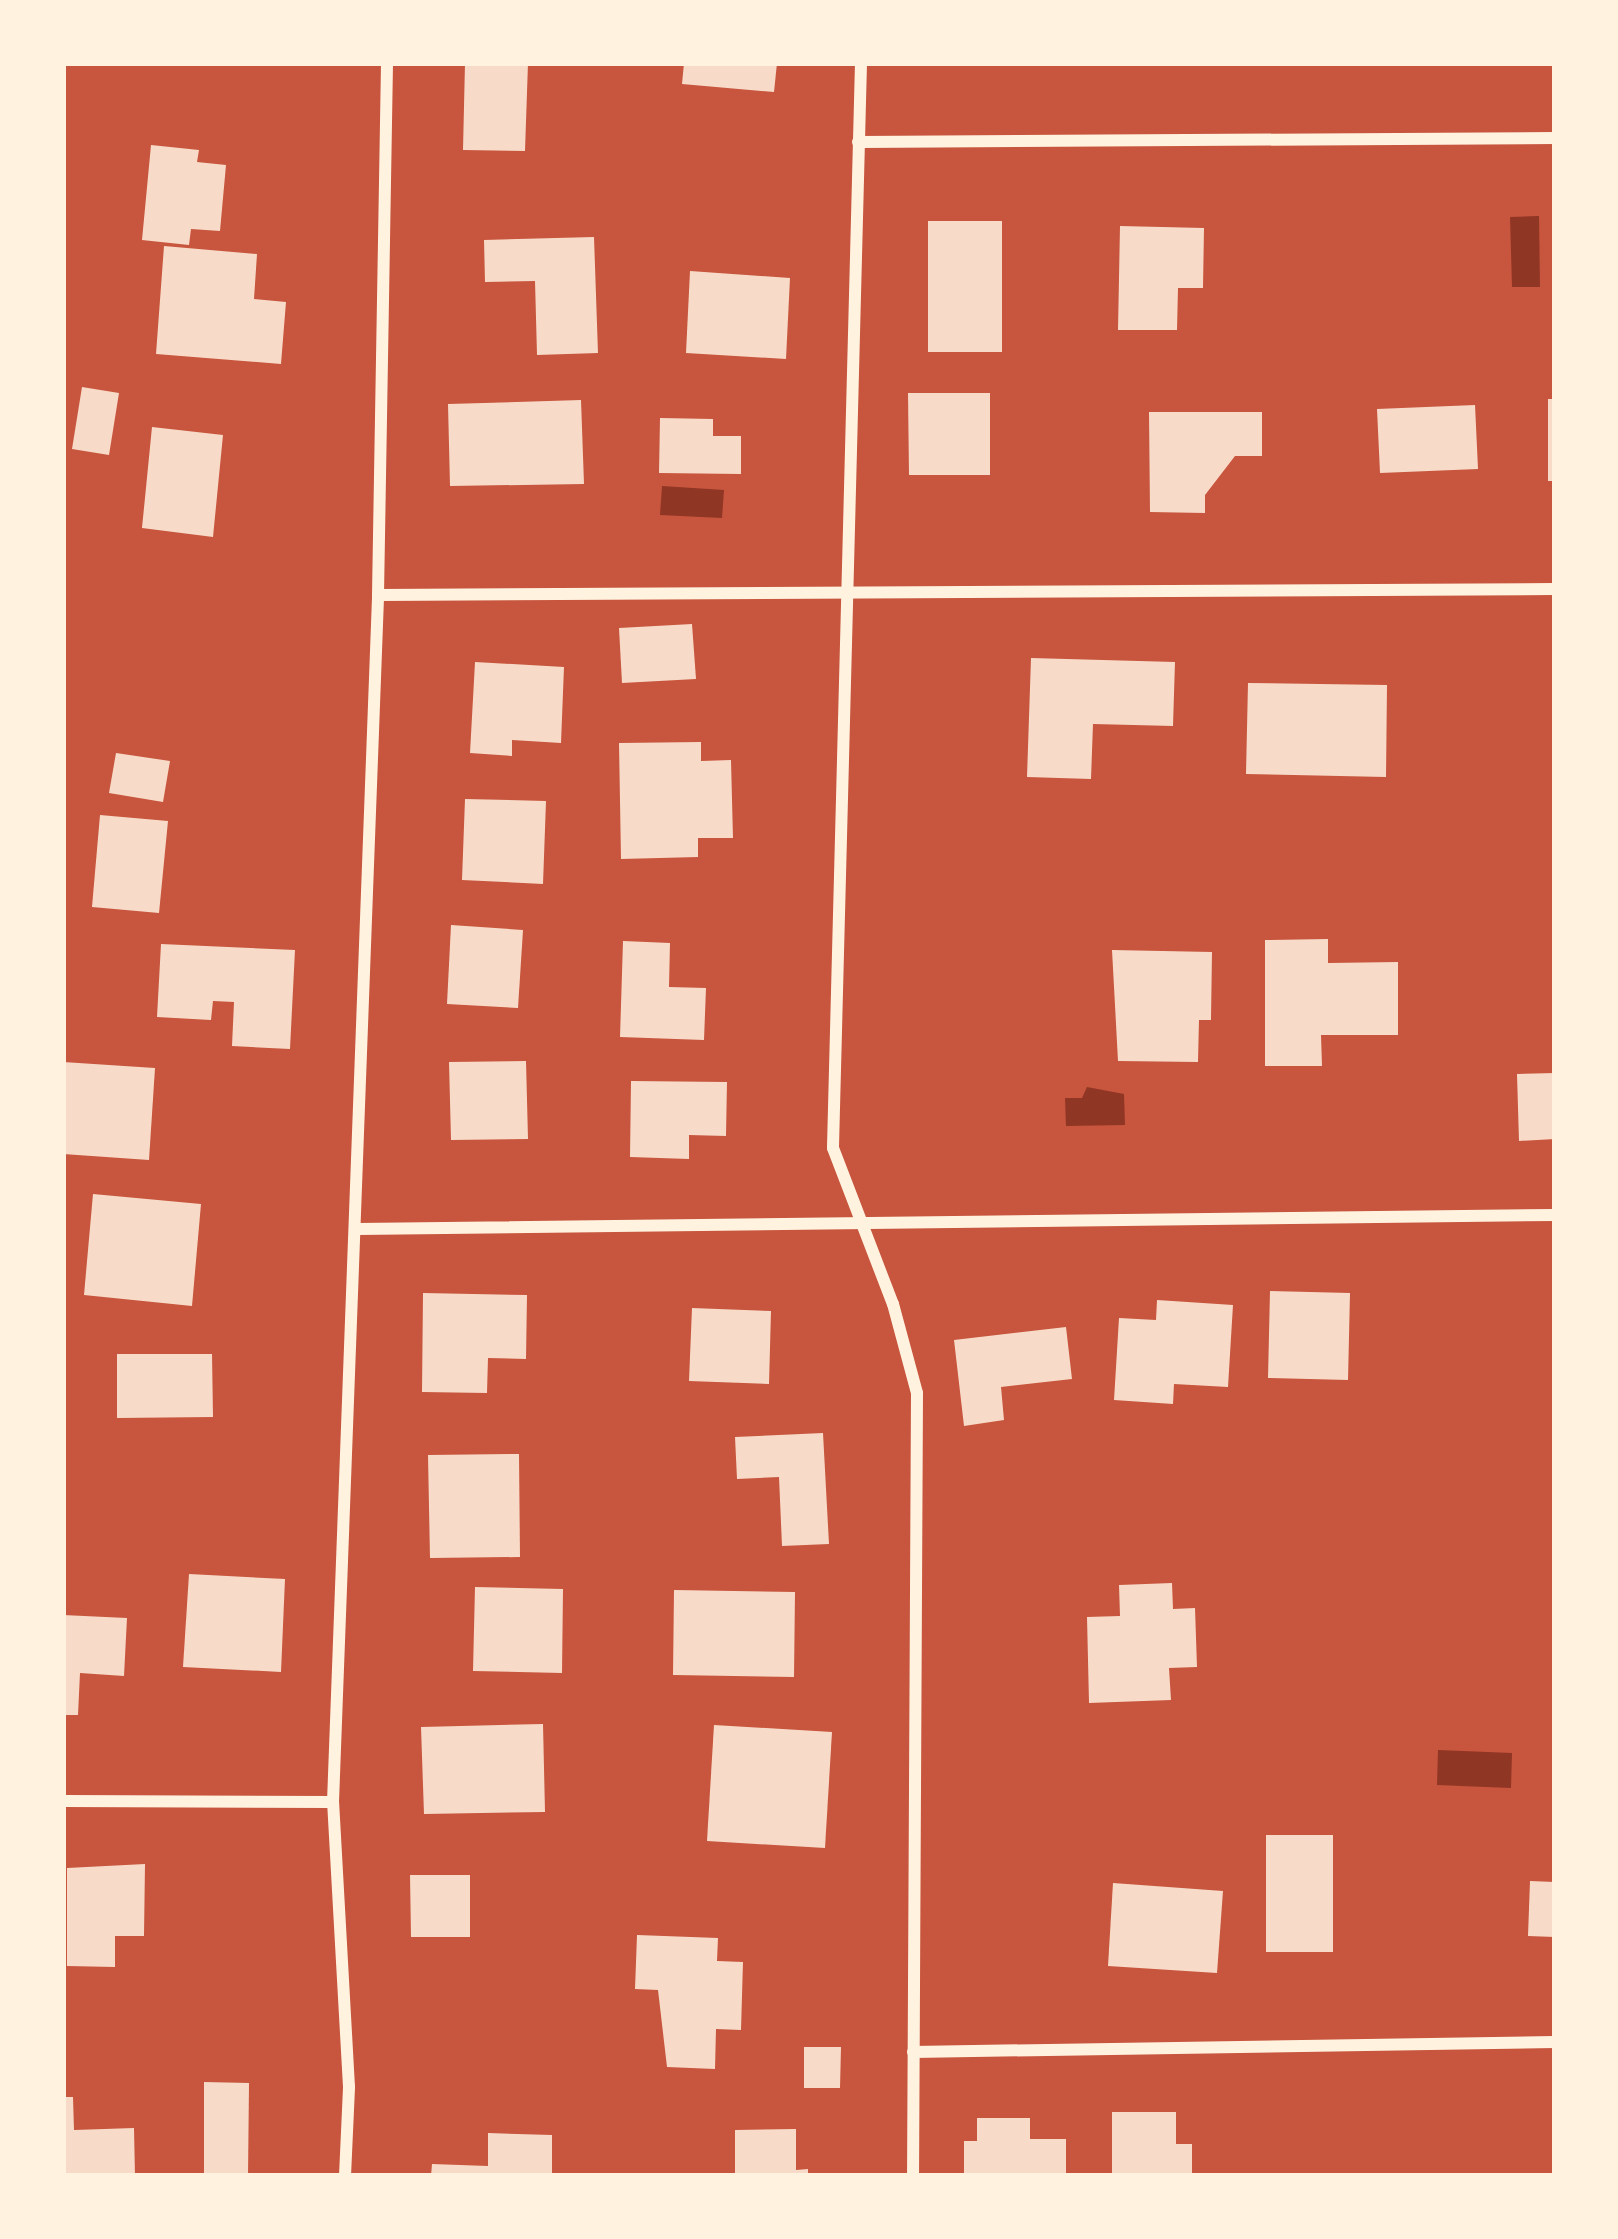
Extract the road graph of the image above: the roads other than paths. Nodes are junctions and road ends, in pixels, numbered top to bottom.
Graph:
1 (387, 63) edge
2 (861, 63) edge
3 (1555, 138) edge
4 (858, 142) junction
5 (849, 589) junction
6 (1555, 589) edge
7 (378, 595) junction
8 (1555, 1214) edge
9 (856, 1223) junction
10 (357, 1229) junction
11 (63, 1801) edge
12 (332, 1802) junction
13 (1555, 2042) edge
14 (913, 2052) junction
15 (345, 2176) edge
16 (914, 2176) edge

1 - 7 street
2 - 4 street
3 - 4 street
4 - 5 street
5 - 6 street
5 - 7 street
5 - 9 street
7 - 10 street
8 - 9 street
9 - 10 street
9 - 14 street
10 - 12 street
11 - 12 street
12 - 15 street
13 - 14 street
14 - 16 street

